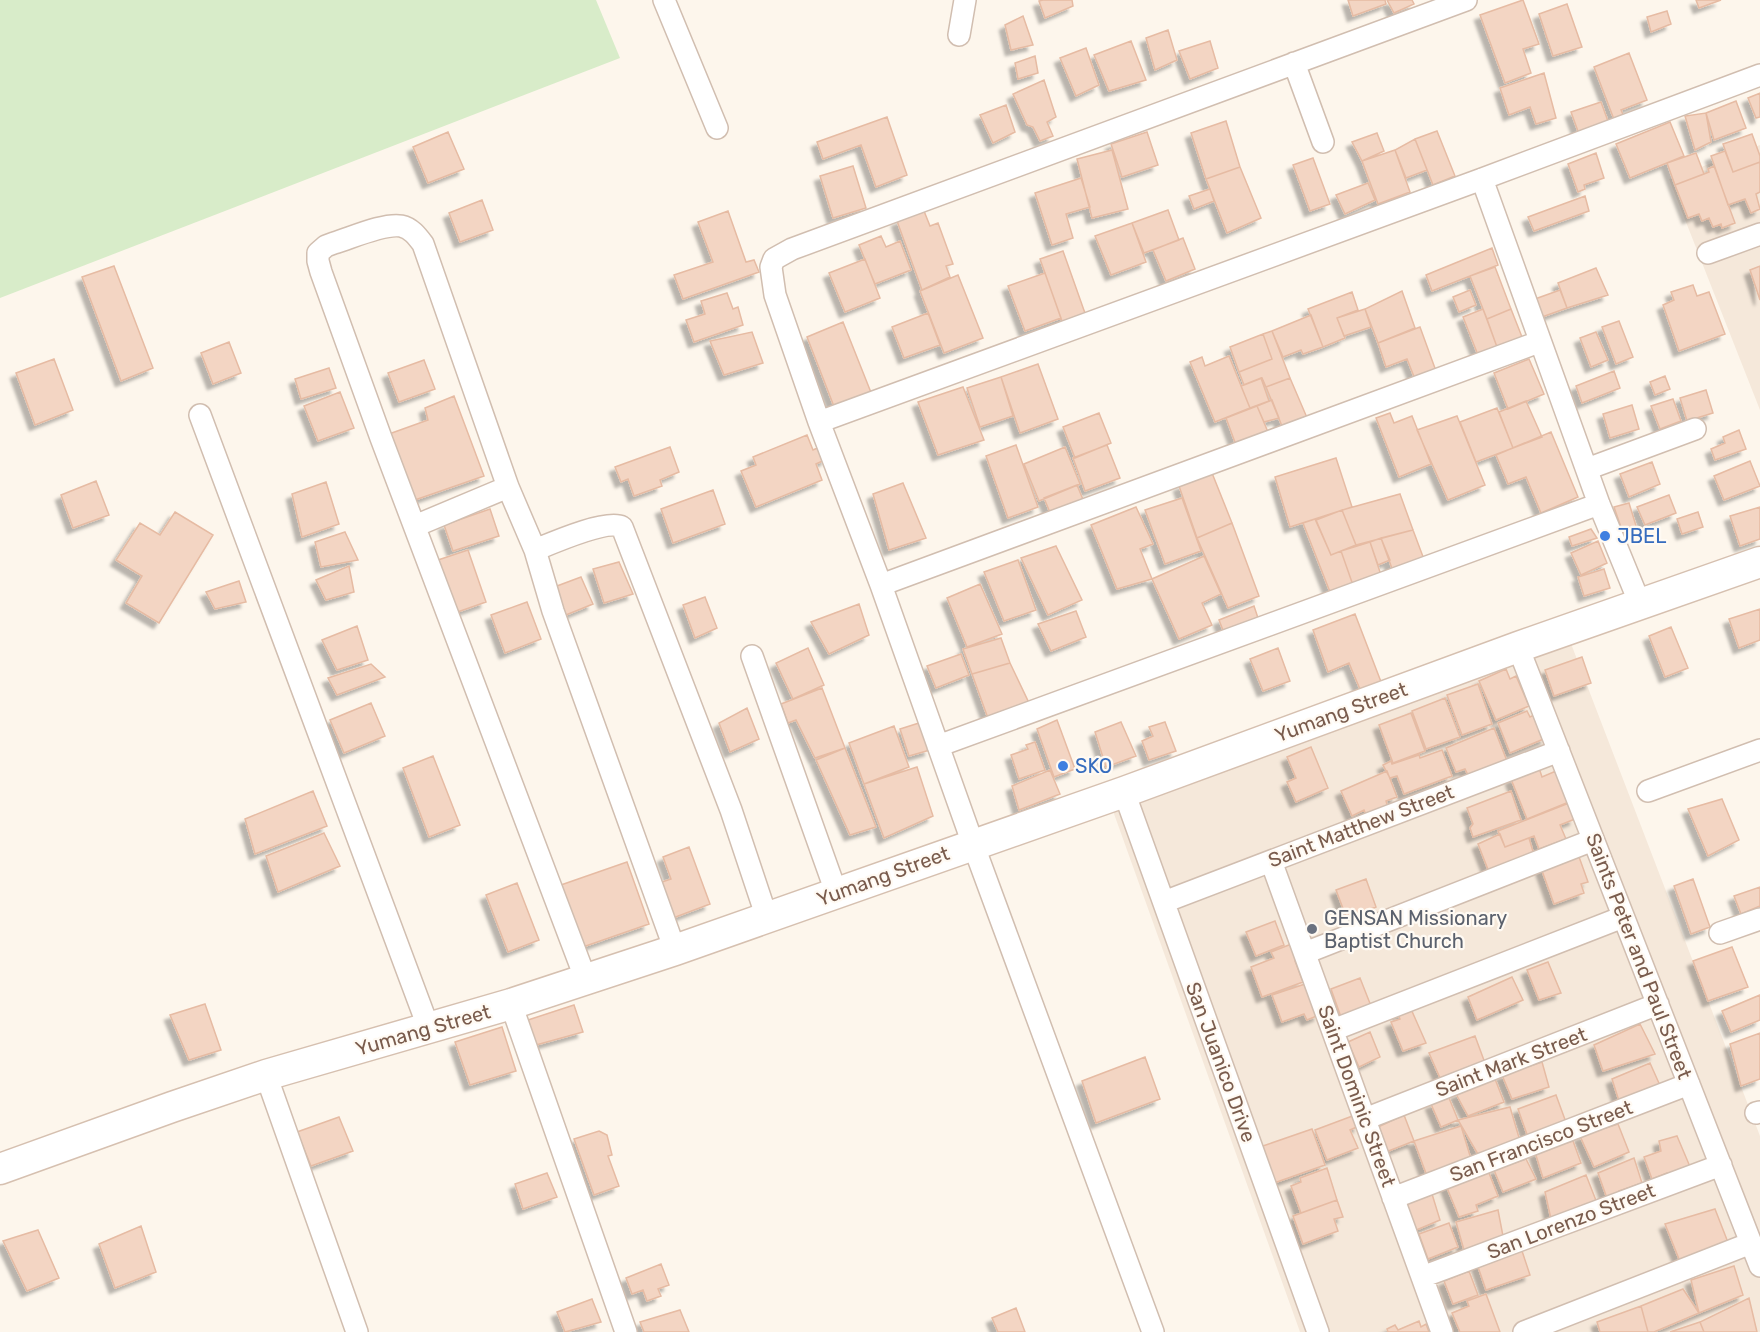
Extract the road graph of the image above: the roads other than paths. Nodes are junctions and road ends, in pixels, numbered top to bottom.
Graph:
1 (664, 0) edge
2 (965, 0) edge
3 (1466, 0) edge
4 (959, 35) dead end
5 (1294, 63) junction
6 (1760, 75) edge
7 (717, 128) dead end
8 (1323, 142) dead end
9 (1482, 179) junction
10 (1760, 234) edge
11 (1708, 253) dead end
12 (1539, 342) junction
13 (200, 415) dead end
14 (819, 422) junction
15 (1695, 429) dead end
16 (1587, 469) junction
17 (508, 487) junction
18 (1599, 504) junction
19 (415, 526) junction
20 (535, 550) junction
21 (1760, 562) edge
22 (881, 585) junction
23 (1640, 604) junction
24 (1518, 647) junction
25 (752, 656) dead end
26 (938, 746) junction
27 (1760, 750) edge
28 (1559, 751) junction
29 (1648, 791) dead end
30 (1124, 792) junction
31 (1593, 840) junction
32 (973, 844) junction
33 (1271, 861) junction
34 (836, 892) junction
35 (1164, 902) junction
36 (1623, 916) junction
37 (767, 918) junction
38 (1760, 919) edge
39 (1720, 933) dead end
40 (675, 950) junction
41 (1305, 953) junction
42 (586, 981) junction
43 (511, 1004) junction
44 (1658, 1004) junction
45 (429, 1029) junction
46 (1333, 1030) junction
47 (266, 1075) junction
48 (1689, 1084) junction
49 (1365, 1119) junction
50 (1720, 1165) junction
51 (0, 1169) edge
52 (1393, 1198) junction
53 (1751, 1243) junction
54 (1760, 1266) edge
55 (1422, 1277) junction
56 (357, 1332) edge
57 (626, 1332) edge
58 (1153, 1332) edge
59 (1318, 1332) edge
60 (1442, 1332) edge
61 (1524, 1332) edge

1 - 7 street
2 - 4 street
3 - 5 street
5 - 8 street
5 - 14 street
6 - 9 street
9 - 12 street
9 - 14 street
10 - 11 street
12 - 16 street
12 - 22 street
13 - 45 street
14 - 22 street
15 - 16 street
16 - 18 street
17 - 19 street
17 - 19 street
17 - 20 street
18 - 23 street
18 - 26 street
19 - 42 street
20 - 37 street
20 - 40 street
21 - 23 main road, Yumang Street
22 - 26 street
23 - 24 main road, Yumang Street
24 - 28 street, Saints Peter and Paul Street
24 - 30 main road, Yumang Street
25 - 34 street
26 - 32 street
27 - 29 street
28 - 31 street, Saints Peter and Paul Street
28 - 33 street, Saint Matthew Street
30 - 32 main road, Yumang Street
30 - 35 street, San Juanico Drive
31 - 36 street, Saints Peter and Paul Street
31 - 41 street
32 - 34 main road, Yumang Street
32 - 58 street
33 - 35 street, Saint Matthew Street
33 - 41 street, Saint Dominic Street
34 - 37 main road, Yumang Street
35 - 59 street, San Juanico Drive
36 - 44 street, Saints Peter and Paul Street
36 - 46 street
37 - 40 main road, Yumang Street
38 - 39 street
40 - 42 main road, Yumang Street
41 - 46 street, Saint Dominic Street
42 - 43 main road, Yumang Street
43 - 45 main road, Yumang Street
43 - 57 street
44 - 48 street, Saints Peter and Paul Street
44 - 49 street, Saint Mark Street
45 - 47 main road, Yumang Street
46 - 49 street, Saint Dominic Street
47 - 51 main road, Yumang Street
47 - 56 street
48 - 50 street, Saints Peter and Paul Street
48 - 52 street, San Francisco Street
49 - 52 street, Saint Dominic Street
50 - 53 street, Saints Peter and Paul Street
50 - 55 street, San Lorenzo Street
52 - 55 street, Saint Dominic Street
53 - 54 street, Saints Peter and Paul Street
53 - 61 street
55 - 60 street, Saint Dominic Street

